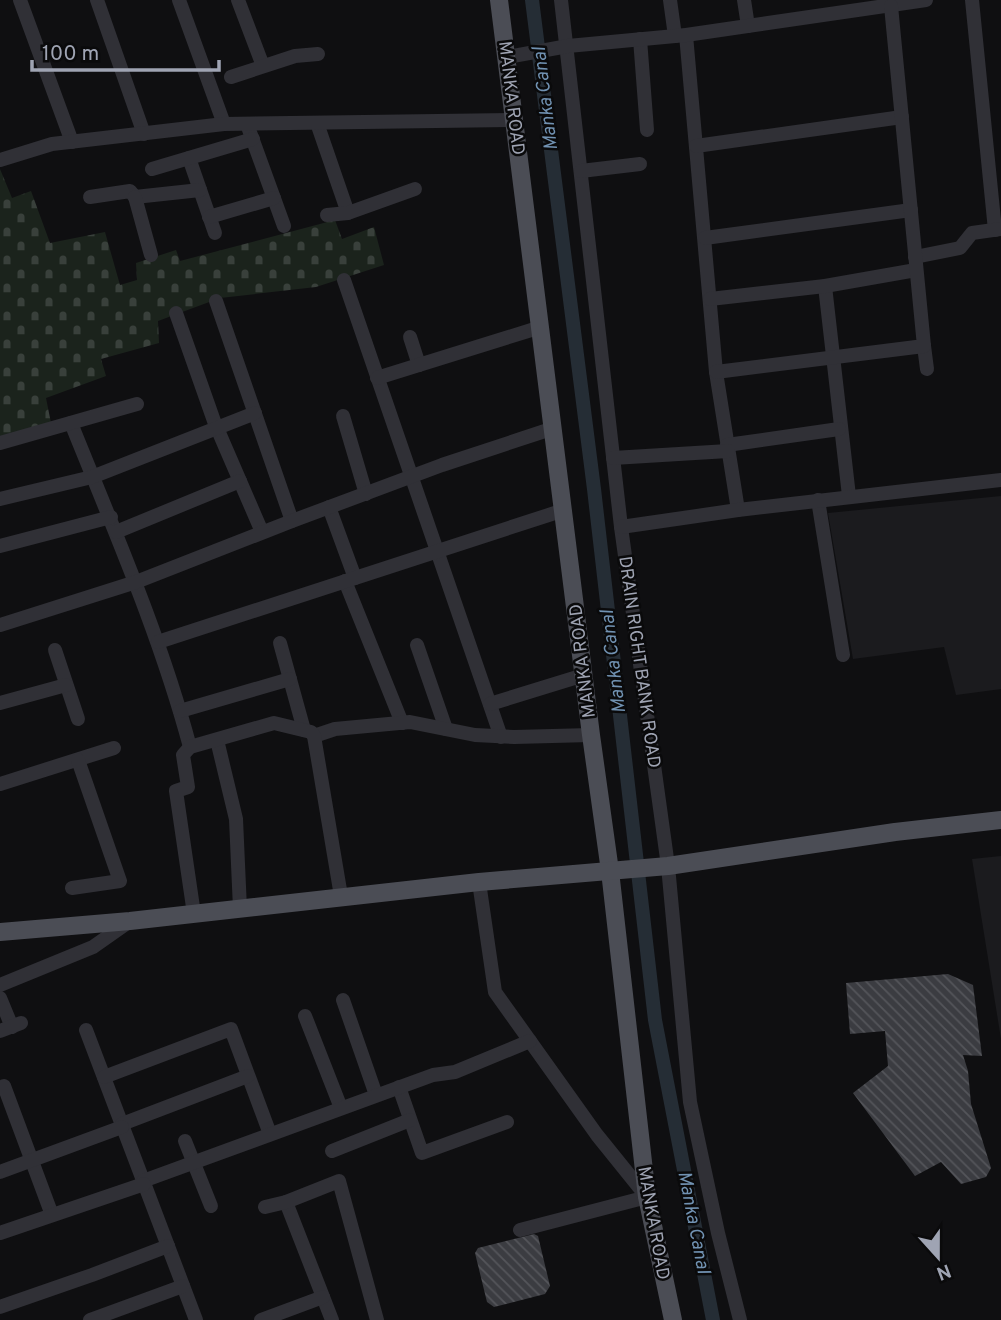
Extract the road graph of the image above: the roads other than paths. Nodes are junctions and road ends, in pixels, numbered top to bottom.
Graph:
1 (20, 0) edge
2 (97, 0) edge
3 (178, 0) edge
4 (238, 0) edge
5 (499, 0) edge
6 (561, 0) edge
7 (670, 0) edge
8 (744, 0) edge
9 (926, 0) edge
10 (972, 0) edge
11 (852, 5) edge
12 (891, 6) junction
13 (748, 26) junction
14 (680, 35) junction
15 (640, 39) junction
16 (568, 46) junction
17 (318, 54) dead end
18 (507, 57) junction
19 (263, 66) junction
20 (231, 77) dead end
21 (902, 117) junction
22 (515, 120) junction
23 (317, 123) junction
24 (224, 124) junction
25 (247, 124) junction
26 (647, 130) dead end
27 (144, 134) junction
28 (253, 139) junction
29 (72, 142) junction
30 (696, 146) junction
31 (189, 158) junction
32 (0, 160) edge
33 (640, 164) dead end
34 (152, 169) dead end
35 (582, 172) junction
36 (415, 189) dead end
37 (200, 190) junction
38 (90, 197) dead end
39 (135, 197) junction
40 (274, 198) junction
41 (911, 210) junction
42 (348, 213) junction
43 (327, 215) dead end
44 (209, 217) junction
45 (284, 226) dead end
46 (998, 230) edge
47 (215, 233) dead end
48 (705, 238) junction
49 (151, 255) dead end
50 (916, 263) junction
51 (344, 280) dead end
52 (825, 286) junction
53 (710, 299) junction
54 (216, 301) dead end
55 (176, 313) dead end
56 (541, 327) junction
57 (410, 337) dead end
58 (924, 346) junction
59 (834, 357) junction
60 (419, 365) junction
61 (928, 369) dead end
62 (716, 372) junction
63 (377, 378) junction
64 (137, 404) dead end
65 (255, 413) junction
66 (343, 416) dead end
67 (71, 423) junction
68 (554, 428) junction
69 (218, 429) junction
70 (839, 429) junction
71 (0, 443) edge
72 (728, 448) junction
73 (613, 458) junction
74 (92, 477) junction
75 (410, 478) junction
76 (1001, 480) edge
77 (240, 481) junction
78 (366, 494) junction
79 (849, 496) junction
80 (0, 499) edge
81 (818, 500) junction
82 (329, 507) junction
83 (564, 510) junction
84 (738, 510) junction
85 (111, 517) junction
86 (292, 521) junction
87 (621, 527) junction
88 (116, 532) junction
89 (262, 532) junction
90 (0, 546) edge
91 (437, 550) junction
92 (350, 579) junction
93 (136, 582) junction
94 (0, 625) edge
95 (158, 642) junction
96 (281, 643) dead end
97 (416, 645) dead end
98 (55, 650) dead end
99 (843, 654) dead end
100 (584, 675) junction
101 (290, 680) junction
102 (66, 685) junction
103 (0, 703) edge
104 (490, 704) junction
105 (180, 711) junction
106 (78, 719) dead end
107 (402, 723) junction
108 (446, 729) junction
109 (309, 733) junction
110 (591, 735) junction
111 (501, 737) junction
112 (217, 740) junction
113 (190, 747) junction
114 (114, 748) dead end
115 (78, 760) junction
116 (0, 784) edge
117 (1001, 820) edge
118 (668, 866) junction
119 (619, 871) junction
120 (479, 882) junction
121 (72, 888) dead end
122 (341, 896) junction
123 (240, 909) junction
124 (194, 914) junction
125 (130, 921) junction
126 (0, 932) edge
127 (0, 985) edge
128 (0, 998) edge
129 (343, 1000) dead end
130 (305, 1016) dead end
131 (11, 1027) edge
132 (86, 1030) dead end
133 (530, 1041) junction
134 (248, 1076) junction
135 (104, 1077) junction
136 (4, 1086) dead end
137 (399, 1087) junction
138 (376, 1096) junction
139 (341, 1108) junction
140 (410, 1120) junction
141 (507, 1122) dead end
142 (122, 1126) junction
143 (270, 1134) junction
144 (186, 1141) dead end
145 (332, 1150) dead end
146 (32, 1161) junction
147 (194, 1162) junction
148 (0, 1172) edge
149 (144, 1182) junction
150 (647, 1197) junction
151 (286, 1202) junction
152 (211, 1206) dead end
153 (265, 1207) dead end
154 (52, 1215) junction
155 (520, 1230) dead end
156 (0, 1233) edge
157 (168, 1246) junction
158 (183, 1286) junction
159 (323, 1297) junction
160 (0, 1307) edge
161 (0, 1315) edge
162 (2, 1320) edge
163 (90, 1320) edge
164 (196, 1320) edge
165 (261, 1320) edge
166 (332, 1320) edge
167 (377, 1320) edge
168 (673, 1320) edge
169 (740, 1320) edge

1 - 29 street
2 - 27 street
3 - 24 street
4 - 19 street
5 - 18 main road, MANKA ROAD
6 - 16 street, DRAIN RIGHT BANK ROAD
7 - 14 street
8 - 13 street
9 - 12 street
10 - 46 street
11 - 12 street
11 - 13 street
12 - 21 street
13 - 14 street
14 - 15 street
14 - 30 street
15 - 16 street
15 - 26 street
16 - 18 street
16 - 35 street, DRAIN RIGHT BANK ROAD
17 - 19 street
18 - 22 main road, MANKA ROAD
19 - 20 street
21 - 30 street
21 - 41 street
22 - 23 street
22 - 56 main road, MANKA ROAD
23 - 25 street
23 - 42 street
24 - 25 street
24 - 27 street
25 - 28 street
27 - 29 street
28 - 31 street
28 - 40 street
29 - 32 street
30 - 48 street
31 - 34 street
31 - 37 street
33 - 35 street
35 - 73 street, DRAIN RIGHT BANK ROAD
36 - 42 street
37 - 39 street
37 - 44 street
38 - 39 street
39 - 49 street
40 - 44 street
40 - 45 street
41 - 48 street
41 - 50 street
42 - 43 street
44 - 47 street
46 - 50 street
48 - 53 street
50 - 52 street
50 - 58 street
51 - 63 street
52 - 53 street
52 - 59 street
53 - 62 street
54 - 65 street
55 - 69 street
56 - 60 street
56 - 68 main road, MANKA ROAD
57 - 60 street
58 - 59 street
58 - 61 street
59 - 62 street
59 - 70 street
60 - 63 street
62 - 72 street
63 - 75 street
64 - 67 street
65 - 69 street
65 - 86 street
66 - 78 street
67 - 71 street
67 - 74 street
68 - 75 street
68 - 83 main road, MANKA ROAD
69 - 74 street
69 - 77 street
70 - 72 street
70 - 79 street
72 - 73 street
72 - 84 street
73 - 87 street, DRAIN RIGHT BANK ROAD
74 - 80 street
74 - 85 street
75 - 78 street
75 - 91 street
76 - 79 street
77 - 88 street
77 - 89 street
78 - 82 street
79 - 81 street
81 - 84 street
81 - 99 street
82 - 86 street
82 - 92 street
83 - 91 street
83 - 100 main road, MANKA ROAD
84 - 87 street
85 - 88 street
85 - 90 street
86 - 89 street
87 - 118 street, DRAIN RIGHT BANK ROAD
88 - 93 street
89 - 93 street
91 - 92 street
91 - 104 street
92 - 95 street
92 - 107 street
93 - 94 street
93 - 95 street
95 - 105 street
96 - 101 street
97 - 108 street
98 - 102 street
100 - 104 street
100 - 110 main road, MANKA ROAD
101 - 105 street
101 - 109 street
102 - 103 street
102 - 106 street
104 - 111 street
105 - 113 street
107 - 108 street
107 - 109 street
108 - 111 street
109 - 112 street
109 - 122 street
110 - 111 street
110 - 119 main road, MANKA ROAD
112 - 113 street
112 - 123 street
113 - 124 street
114 - 115 street
115 - 116 street
115 - 121 street
117 - 118 main road
118 - 119 main road
118 - 169 street, DRAIN RIGHT BANK ROAD
119 - 120 main road
119 - 150 main road, MANKA ROAD
120 - 122 main road
120 - 133 street
122 - 123 main road
123 - 124 main road
124 - 125 main road
125 - 126 main road
125 - 127 street
128 - 131 street
129 - 138 street
130 - 139 street
132 - 135 street
133 - 137 street
133 - 150 street
134 - 135 street
134 - 142 street
134 - 143 street
135 - 142 street
136 - 146 street
137 - 138 street
137 - 140 street
138 - 139 street
139 - 143 street
140 - 141 street
140 - 145 street
142 - 146 street
142 - 149 street
143 - 147 street
144 - 147 street
146 - 148 street
146 - 154 street
147 - 149 street
147 - 152 street
149 - 154 street
149 - 157 street
150 - 155 street
150 - 168 main road, MANKA ROAD
151 - 153 street
151 - 159 street
151 - 167 street
154 - 156 street
157 - 158 street
157 - 160 street
158 - 163 street
158 - 164 street
159 - 165 street
159 - 166 street
161 - 162 street

